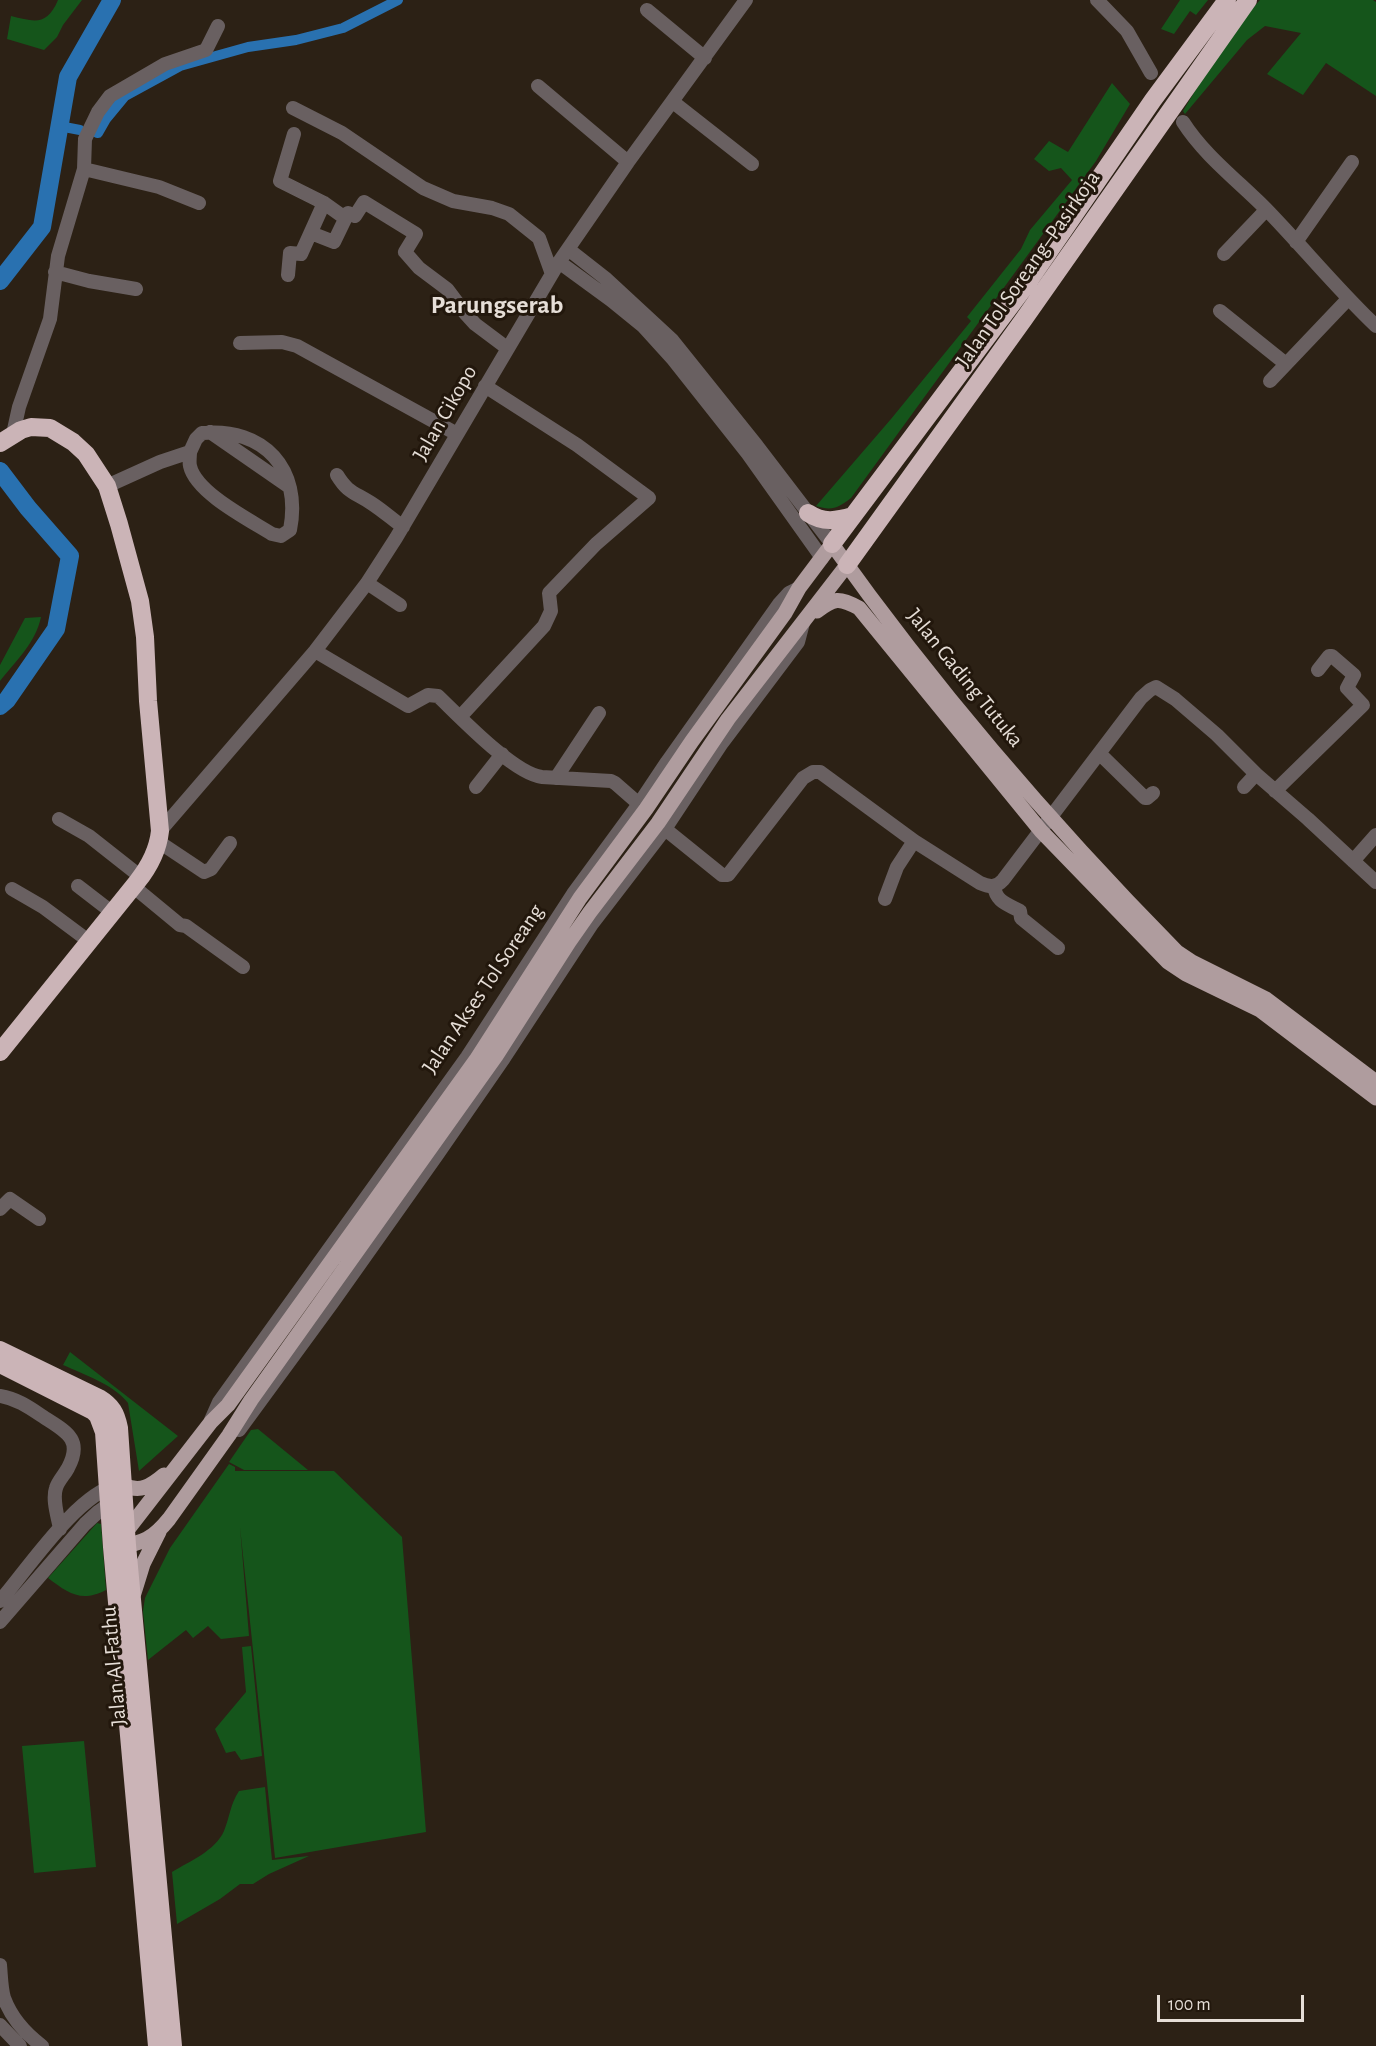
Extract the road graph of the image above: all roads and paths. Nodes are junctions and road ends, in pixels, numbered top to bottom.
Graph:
1 (746, 0) edge
2 (1097, 0) edge
3 (1227, 0) edge
4 (1248, 0) edge
5 (647, 10) dead end
6 (218, 26) dead end
7 (705, 58) junction
8 (1151, 73) dead end
9 (538, 86) dead end
10 (673, 102) junction
11 (293, 108) dead end
12 (1183, 122) dead end
13 (294, 134) dead end
14 (628, 162) junction
15 (1352, 162) dead end
16 (752, 164) dead end
17 (84, 169) junction
18 (199, 203) dead end
19 (324, 203) junction
20 (1266, 210) junction
21 (345, 218) junction
22 (311, 233) junction
23 (1296, 242) junction
24 (568, 249) junction
25 (1224, 254) dead end
26 (559, 262) junction
27 (55, 272) junction
28 (552, 274) junction
29 (288, 275) dead end
30 (136, 289) dead end
31 (1348, 299) junction
32 (1220, 312) dead end
33 (1376, 326) edge
34 (240, 343) dead end
35 (507, 348) junction
36 (1286, 364) junction
37 (1270, 381) dead end
38 (485, 386) junction
39 (457, 434) junction
40 (7, 438) edge
41 (190, 452) junction
42 (337, 475) dead end
43 (106, 486) junction
44 (808, 513) junction
45 (853, 516) junction
46 (403, 527) junction
47 (827, 551) junction
48 (842, 572) junction
49 (367, 583) junction
50 (799, 588) junction
51 (400, 605) dead end
52 (804, 620) junction
53 (315, 651) junction
54 (1318, 670) dead end
55 (599, 713) dead end
56 (460, 717) junction
57 (502, 754) junction
58 (1100, 754) junction
59 (1256, 774) junction
60 (556, 778) junction
61 (476, 787) dead end
62 (1244, 787) dead end
63 (1275, 790) junction
64 (1153, 793) dead end
65 (639, 804) junction
66 (1052, 818) junction
67 (58, 819) dead end
68 (665, 829) junction
69 (1041, 831) junction
70 (1376, 835) edge
71 (160, 836) junction
72 (914, 841) junction
73 (230, 843) dead end
74 (1353, 861) junction
75 (138, 882) junction
76 (1376, 882) edge
77 (78, 886) dead end
78 (994, 886) junction
79 (12, 890) dead end
80 (576, 896) junction
81 (885, 899) dead end
82 (113, 914) junction
83 (90, 942) junction
84 (1058, 948) dead end
85 (566, 954) junction
86 (243, 967) dead end
87 (0, 1052) edge
88 (1376, 1082) edge
89 (1376, 1098) edge
90 (425, 1145) junction
91 (0, 1209) edge
92 (39, 1219) dead end
93 (0, 1350) edge
94 (0, 1364) edge
95 (0, 1396) edge
96 (211, 1422) junction
97 (229, 1435) junction
98 (180, 1464) junction
99 (116, 1493) junction
100 (60, 1529) junction
101 (161, 1530) junction
102 (122, 1541) junction
103 (5, 1598) edge
104 (132, 1601) junction
105 (0, 1622) edge
106 (137, 1743) junction
107 (0, 1965) edge
108 (161, 2004) junction
109 (0, 2025) edge
110 (29, 2044) edge
111 (157, 2046) edge
112 (173, 2046) edge

1 - 7 street, Jalan Cikopo
2 - 8 street
3 - 45 highway, Jalan Tol Soreang–Pasirkoja
4 - 48 highway, Jalan Tol Soreang–Pasirkoja
5 - 7 street
6 - 17 street
7 - 10 street, Jalan Cikopo
9 - 14 street
10 - 14 street, Jalan Cikopo
10 - 16 street
11 - 28 street
12 - 20 street
13 - 19 street
14 - 24 street, Jalan Cikopo
15 - 23 street
17 - 18 street
17 - 27 street
19 - 21 street
19 - 22 street
20 - 23 street
20 - 25 street
21 - 22 street
21 - 35 street
22 - 29 street
23 - 31 street
24 - 26 street, Jalan Cikopo
24 - 44 street, Jalan Gading Tutuka
26 - 28 street, Jalan Cikopo
26 - 47 street, Jalan Gading Tutuka
27 - 30 street
27 - 40 street
28 - 35 street, Jalan Cikopo
31 - 33 street
31 - 36 street
32 - 36 street
34 - 39 street
35 - 38 street, Jalan Cikopo
36 - 37 street
38 - 39 street, Jalan Cikopo
38 - 56 street
39 - 46 street, Jalan Cikopo
40 - 43 highway
41 - 41 street
41 - 43 street
42 - 46 street
43 - 71 highway
44 - 45 highway
44 - 47 street, Jalan Gading Tutuka
45 - 47 highway, Jalan Tol Soreang–Pasirkoja
46 - 49 street, Jalan Cikopo
47 - 48 main road, Jalan Gading Tutuka
47 - 50 main road, Jalan Akses Tol Soreang
48 - 52 main road, Jalan Akses Tol Soreang
48 - 66 main road, Jalan Gading Tutuka
49 - 51 street
49 - 53 street, Jalan Cikopo
50 - 65 street, Jalan Akses Tol Soreang
50 - 80 main road, Jalan Akses Tol Soreang
52 - 68 street, Jalan Akses Tol Soreang
52 - 69 main road, Jalan Gading Tutuka
52 - 85 main road, Jalan Akses Tol Soreang
53 - 56 street
53 - 71 street, Jalan Cikopo
54 - 63 street
55 - 60 street
56 - 57 street
57 - 60 street
57 - 61 street
58 - 59 street
58 - 64 street
58 - 66 street
59 - 62 street
59 - 63 street
60 - 65 street
63 - 74 street
65 - 80 street, Jalan Akses Tol Soreang
66 - 69 street
66 - 88 main road, Jalan Gading Tutuka
67 - 75 street
68 - 72 street
68 - 85 street, Jalan Akses Tol Soreang
69 - 78 street
69 - 89 main road, Jalan Gading Tutuka
70 - 74 street
71 - 73 street
71 - 75 highway
72 - 78 street
72 - 81 street
74 - 76 street
75 - 82 highway
75 - 86 street
77 - 82 street
78 - 84 street
79 - 83 street
80 - 90 main road, Jalan Akses Tol Soreang
80 - 96 street, Jalan Akses Tol Soreang
82 - 83 highway
83 - 87 highway
85 - 90 main road, Jalan Akses Tol Soreang
85 - 97 street, Jalan Akses Tol Soreang
90 - 96 main road, Jalan Akses Tol Soreang
90 - 97 main road, Jalan Akses Tol Soreang
91 - 92 street
93 - 99 highway, Jalan Al-Fathu
94 - 99 highway, Jalan Al-Fathu
95 - 100 street
96 - 98 main road, Jalan Akses Tol Soreang
97 - 101 main road, Jalan Akses Tol Soreang
98 - 99 main road
98 - 102 main road, Jalan Akses Tol Soreang
99 - 100 street
99 - 102 highway, Jalan Al-Fathu
99 - 103 street
100 - 103 street
101 - 102 main road, Jalan Akses Tol Soreang
101 - 104 main road, Jalan Akses Tol Soreang
102 - 104 highway, Jalan Al-Fathu
102 - 106 highway, Jalan Al-Fathu
103 - 105 street
104 - 106 highway, Jalan Al-Fathu
106 - 108 highway, Jalan Al-Fathu
107 - 110 street
108 - 111 highway, Jalan Al-Fathu
108 - 112 highway, Jalan Al-Fathu
109 - 110 street

